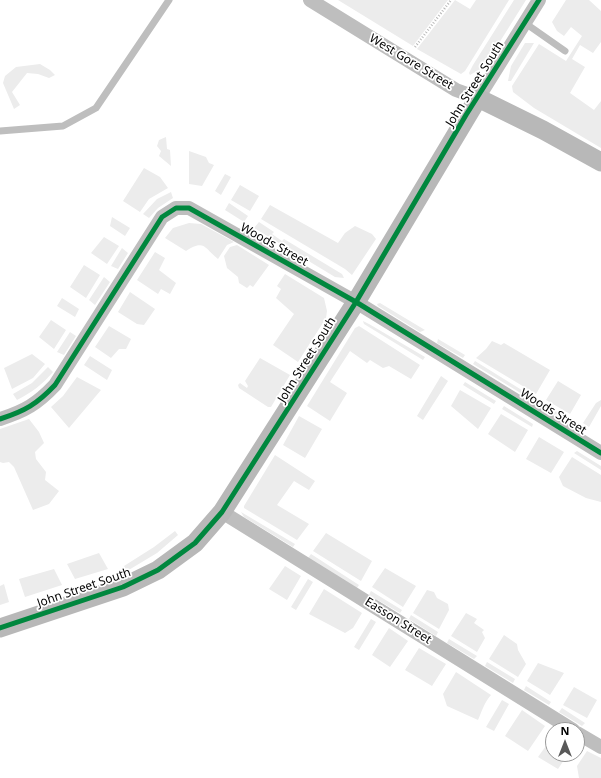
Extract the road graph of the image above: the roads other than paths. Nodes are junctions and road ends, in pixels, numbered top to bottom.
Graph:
1 (169, 0) edge
2 (310, 0) edge
3 (539, 0) edge
4 (524, 23) junction
5 (565, 51) dead end
6 (478, 98) junction
7 (0, 131) edge
8 (601, 162) edge
9 (356, 302) junction
10 (0, 419) edge
11 (601, 453) edge
12 (222, 512) junction
13 (0, 628) edge
14 (560, 722) edge
15 (585, 737) edge
16 (601, 747) edge

1 - 7 lane
2 - 6 street, West Gore Street
3 - 4 street, John Street South
4 - 5 lane
4 - 6 street, John Street South
6 - 8 street, West Gore Street
6 - 9 street, John Street South
9 - 10 street, Woods Street
9 - 11 street, Woods Street
9 - 12 street, John Street South
12 - 13 street, John Street South
12 - 14 street, Easson Street
15 - 16 street

